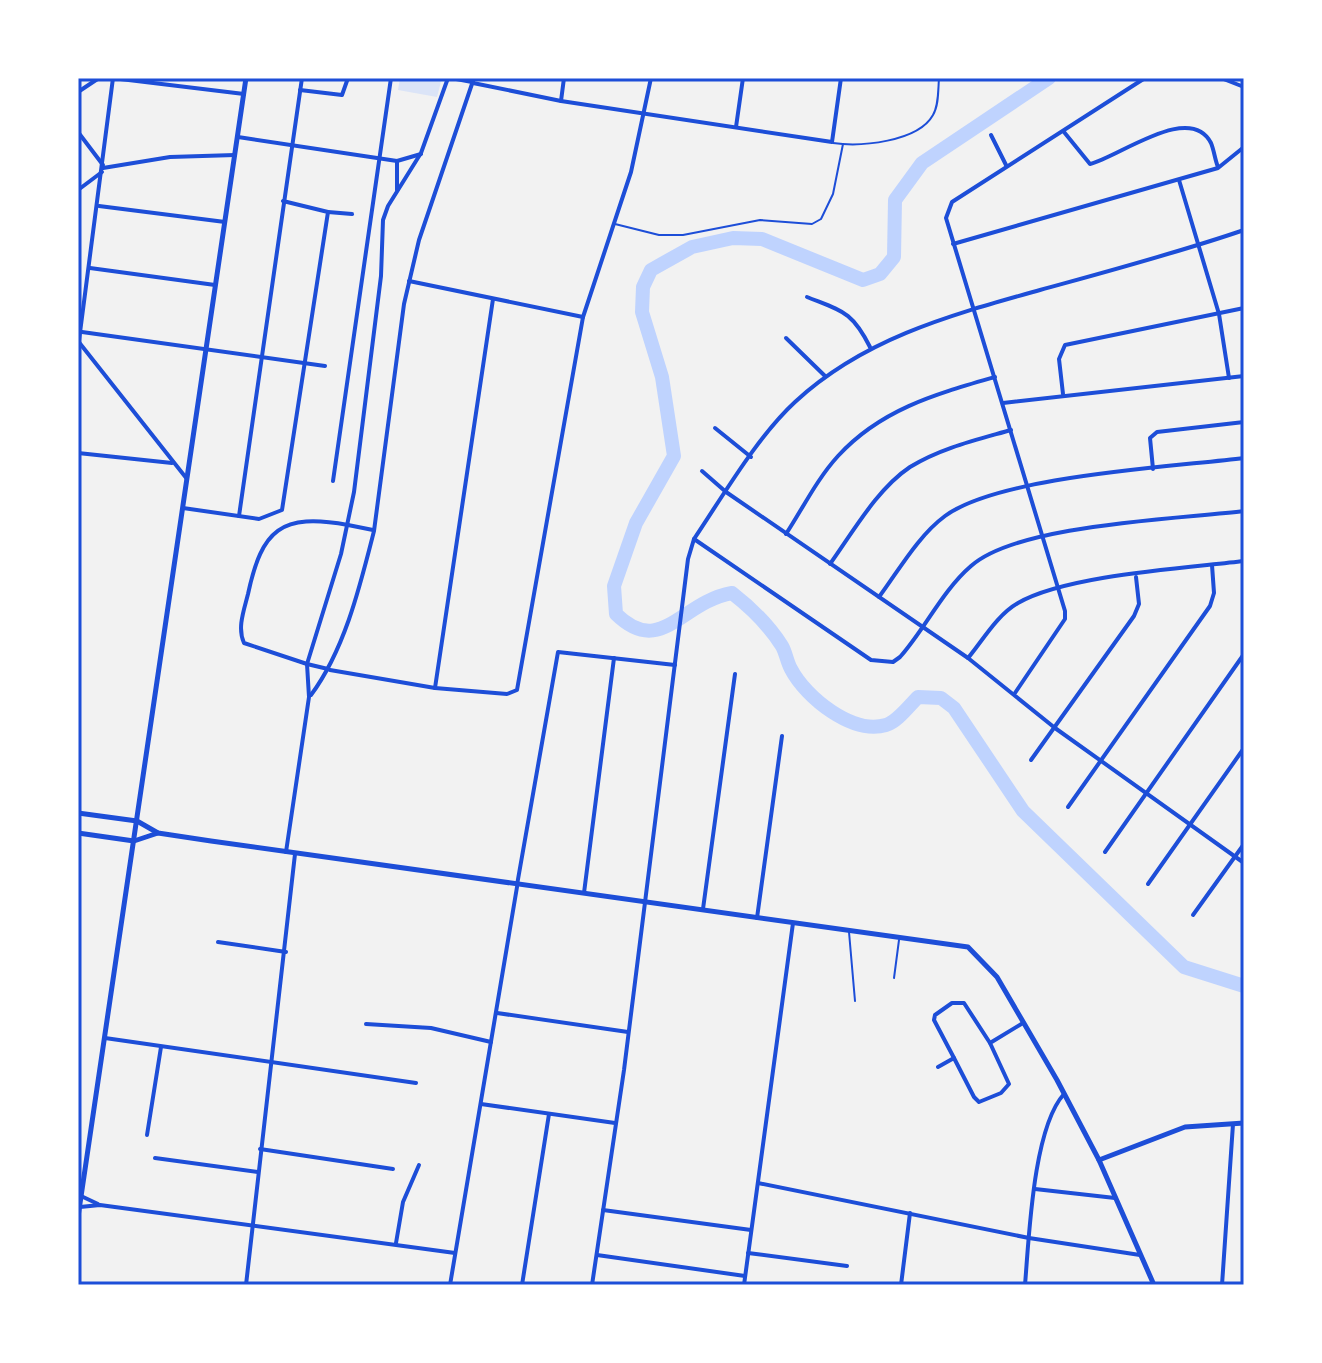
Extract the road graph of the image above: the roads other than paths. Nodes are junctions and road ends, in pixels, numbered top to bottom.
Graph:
1 (99, 78) edge
2 (112, 78) edge
3 (246, 78) edge
4 (302, 78) edge
5 (348, 78) edge
6 (391, 78) edge
7 (449, 78) edge
8 (564, 78) edge
9 (651, 78) edge
10 (743, 78) edge
11 (841, 78) edge
12 (939, 78) edge
13 (1145, 78) edge
14 (1221, 78) edge
15 (473, 80) edge
16 (1244, 87) edge
17 (300, 90) junction
18 (78, 92) edge
19 (244, 94) junction
20 (561, 101) junction
21 (645, 114) junction
22 (736, 128) junction
23 (78, 132) edge
24 (1064, 132) junction
25 (991, 135) dead end
26 (238, 137) junction
27 (832, 142) junction
28 (843, 144) junction
29 (292, 145) junction
30 (1244, 147) edge
31 (421, 153) junction
32 (235, 155) junction
33 (380, 158) junction
34 (397, 161) junction
35 (1006, 165) junction
36 (103, 168) junction
37 (1218, 168) junction
38 (1179, 180) junction
39 (78, 190) edge
40 (397, 191) junction
41 (283, 201) junction
42 (99, 206) junction
43 (328, 212) junction
44 (352, 214) dead end
45 (225, 222) junction
46 (614, 223) junction
47 (1244, 230) edge
48 (953, 244) junction
49 (1200, 246) junction
50 (90, 268) junction
51 (409, 281) junction
52 (216, 285) junction
53 (807, 297) dead end
54 (493, 299) junction
55 (1244, 308) edge
56 (973, 309) junction
57 (1219, 314) junction
58 (583, 317) junction
59 (81, 332) junction
60 (786, 338) dead end
61 (78, 344) edge
62 (870, 347) junction
63 (207, 348) junction
64 (261, 356) junction
65 (304, 363) junction
66 (325, 366) dead end
67 (825, 376) junction
68 (1244, 376) edge
69 (995, 377) junction
70 (1229, 378) junction
71 (1063, 395) junction
72 (1003, 403) junction
73 (1244, 422) edge
74 (715, 428) dead end
75 (1011, 430) junction
76 (78, 453) edge
77 (751, 457) junction
78 (1244, 458) edge
79 (172, 463) junction
80 (1153, 469) junction
81 (702, 471) dead end
82 (187, 479) junction
83 (333, 481) dead end
84 (1029, 485) junction
85 (726, 492) junction
86 (183, 508) junction
87 (1244, 511) edge
88 (239, 516) junction
89 (348, 525) junction
90 (374, 531) junction
91 (786, 534) junction
92 (1044, 537) junction
93 (694, 539) junction
94 (1244, 561) edge
95 (830, 564) junction
96 (1212, 565) junction
97 (1136, 576) junction
98 (1059, 588) junction
99 (879, 597) junction
100 (922, 628) junction
101 (1244, 654) edge
102 (614, 658) junction
103 (968, 658) junction
104 (307, 664) junction
105 (675, 665) junction
106 (330, 670) junction
107 (735, 674) dead end
108 (435, 688) junction
109 (1015, 693) junction
110 (309, 697) junction
111 (1055, 728) junction
112 (782, 736) dead end
113 (1244, 748) edge
114 (1031, 760) dead end
115 (1100, 761) junction
116 (1145, 793) junction
117 (1068, 807) dead end
118 (78, 813) edge
119 (137, 821) junction
120 (1189, 826) junction
121 (78, 833) edge
122 (158, 833) junction
123 (134, 841) junction
124 (1244, 844) edge
125 (286, 852) junction
126 (1105, 852) dead end
127 (295, 854) junction
128 (1235, 857) junction
129 (1244, 863) edge
130 (1148, 884) dead end
131 (517, 887) junction
132 (583, 895) junction
133 (645, 905) junction
134 (703, 912) junction
135 (1193, 915) dead end
136 (757, 918) junction
137 (793, 923) junction
138 (849, 931) junction
139 (899, 937) junction
140 (218, 942) dead end
141 (286, 952) junction
142 (894, 978) dead end
143 (855, 1001) dead end
144 (497, 1013) junction
145 (1023, 1023) junction
146 (366, 1024) dead end
147 (628, 1032) junction
148 (105, 1038) junction
149 (491, 1042) junction
150 (990, 1043) junction
151 (161, 1047) junction
152 (954, 1058) junction
153 (273, 1064) junction
154 (938, 1067) dead end
155 (416, 1083) dead end
156 (1064, 1093) junction
157 (481, 1104) junction
158 (549, 1114) junction
159 (1233, 1122) junction
160 (615, 1123) junction
161 (1244, 1123) edge
162 (147, 1135) dead end
163 (260, 1149) junction
164 (155, 1158) dead end
165 (1099, 1160) junction
166 (419, 1165) dead end
167 (393, 1169) dead end
168 (258, 1172) junction
169 (758, 1183) junction
170 (1035, 1189) junction
171 (80, 1196) edge
172 (1115, 1198) junction
173 (100, 1205) junction
174 (79, 1207) edge
175 (603, 1210) junction
176 (910, 1213) junction
177 (78, 1217) edge
178 (253, 1227) junction
179 (752, 1230) junction
180 (1029, 1238) junction
181 (396, 1243) junction
182 (455, 1253) junction
183 (748, 1253) junction
184 (597, 1255) junction
185 (1140, 1255) junction
186 (847, 1266) dead end
187 (745, 1276) junction
188 (246, 1285) edge
189 (450, 1285) edge
190 (522, 1285) edge
191 (592, 1285) edge
192 (744, 1285) edge
193 (901, 1285) edge
194 (1025, 1285) edge
195 (1154, 1285) edge
196 (1222, 1285) edge

1 - 18 street
2 - 19 street
2 - 36 street
3 - 19 main road
4 - 17 street
5 - 17 street
6 - 33 street
7 - 15 street
7 - 31 street
8 - 20 street
9 - 21 street
10 - 22 street
11 - 27 street
12 - 28 lane
13 - 24 street
14 - 16 street
15 - 20 street
15 - 51 street
17 - 29 street
19 - 26 main road
20 - 21 street
21 - 22 street
21 - 46 street
22 - 27 street
23 - 36 street
24 - 35 street
24 - 37 street
25 - 35 street
26 - 29 street
26 - 32 main road
27 - 28 lane
28 - 46 lane
29 - 33 street
29 - 41 street
30 - 37 street
31 - 34 street
31 - 40 street
32 - 36 street
32 - 45 main road
33 - 34 street
33 - 83 street
34 - 40 street
35 - 48 street
36 - 39 street
36 - 42 street
37 - 38 street
38 - 48 street
38 - 49 street
40 - 89 street
41 - 43 street
41 - 64 street
42 - 45 street
42 - 50 street
43 - 44 street
43 - 65 street
45 - 52 main road
46 - 58 street
47 - 49 street
48 - 56 street
49 - 56 street
49 - 57 street
50 - 52 street
50 - 59 street
51 - 54 street
51 - 90 street
52 - 63 main road
53 - 62 street
54 - 58 street
54 - 108 street
55 - 57 street
56 - 62 street
56 - 69 street
57 - 70 street
57 - 71 street
58 - 108 street
59 - 61 street
59 - 63 street
60 - 67 street
61 - 79 street
62 - 67 street
63 - 64 street
63 - 82 main road
64 - 65 street
64 - 88 street
65 - 66 street
65 - 88 street
67 - 77 street
68 - 70 street
69 - 72 street
69 - 91 street
70 - 71 street
71 - 72 street
72 - 75 street
73 - 80 street
74 - 77 street
75 - 84 street
75 - 95 street
76 - 79 street
77 - 85 street
78 - 80 street
79 - 82 street
80 - 84 street
81 - 85 street
82 - 86 main road
84 - 92 street
84 - 99 street
85 - 91 street
85 - 93 street
86 - 88 street
86 - 119 main road
87 - 92 street
89 - 90 street
89 - 104 street
89 - 104 street
90 - 106 street
91 - 95 street
92 - 98 street
92 - 100 street
93 - 100 street
93 - 105 street
94 - 96 street
95 - 99 street
96 - 97 street
96 - 115 street
97 - 98 street
97 - 111 street
98 - 103 street
98 - 109 street
99 - 100 street
100 - 103 street
101 - 116 street
102 - 105 street
102 - 131 street
102 - 132 street
103 - 109 street
104 - 106 street
104 - 110 street
105 - 133 street
106 - 108 street
106 - 110 street
107 - 134 street
109 - 111 street
110 - 125 street
111 - 114 street
111 - 115 street
112 - 136 street
113 - 120 street
115 - 116 street
115 - 117 street
116 - 120 street
116 - 126 street
118 - 119 main road
119 - 122 main road
119 - 123 main road
120 - 128 street
120 - 130 street
121 - 123 main road
122 - 123 main road
122 - 125 main road
123 - 148 main road
124 - 128 street
125 - 127 main road
127 - 131 main road
127 - 141 street
128 - 129 street
128 - 135 street
131 - 132 main road
131 - 144 street
132 - 133 main road
133 - 134 main road
133 - 147 street
134 - 136 main road
136 - 137 main road
137 - 138 main road
137 - 169 street
138 - 139 main road
138 - 143 lane
139 - 142 lane
139 - 145 main road
140 - 141 street
141 - 153 street
144 - 147 street
144 - 149 street
145 - 150 street
145 - 156 main road
146 - 149 street
147 - 160 street
148 - 151 street
148 - 171 main road
149 - 157 street
150 - 152 street
150 - 152 street
151 - 153 street
151 - 162 street
152 - 154 street
153 - 155 street
153 - 163 street
156 - 165 main road
156 - 170 street
157 - 158 street
157 - 182 street
158 - 160 street
158 - 190 street
159 - 161 main road
159 - 165 main road
159 - 196 street
160 - 175 street
163 - 167 street
163 - 168 street
164 - 168 street
165 - 172 main road
166 - 181 street
168 - 178 street
169 - 176 street
169 - 179 street
170 - 172 street
170 - 180 street
171 - 173 street
171 - 174 main road
172 - 185 main road
173 - 174 street
173 - 178 street
174 - 177 main road
175 - 179 street
175 - 184 street
176 - 180 street
176 - 193 street
178 - 181 street
178 - 188 street
179 - 183 street
180 - 185 street
180 - 194 street
181 - 182 street
182 - 189 street
183 - 186 street
183 - 187 street
184 - 187 street
184 - 191 street
185 - 195 main road
187 - 192 street

